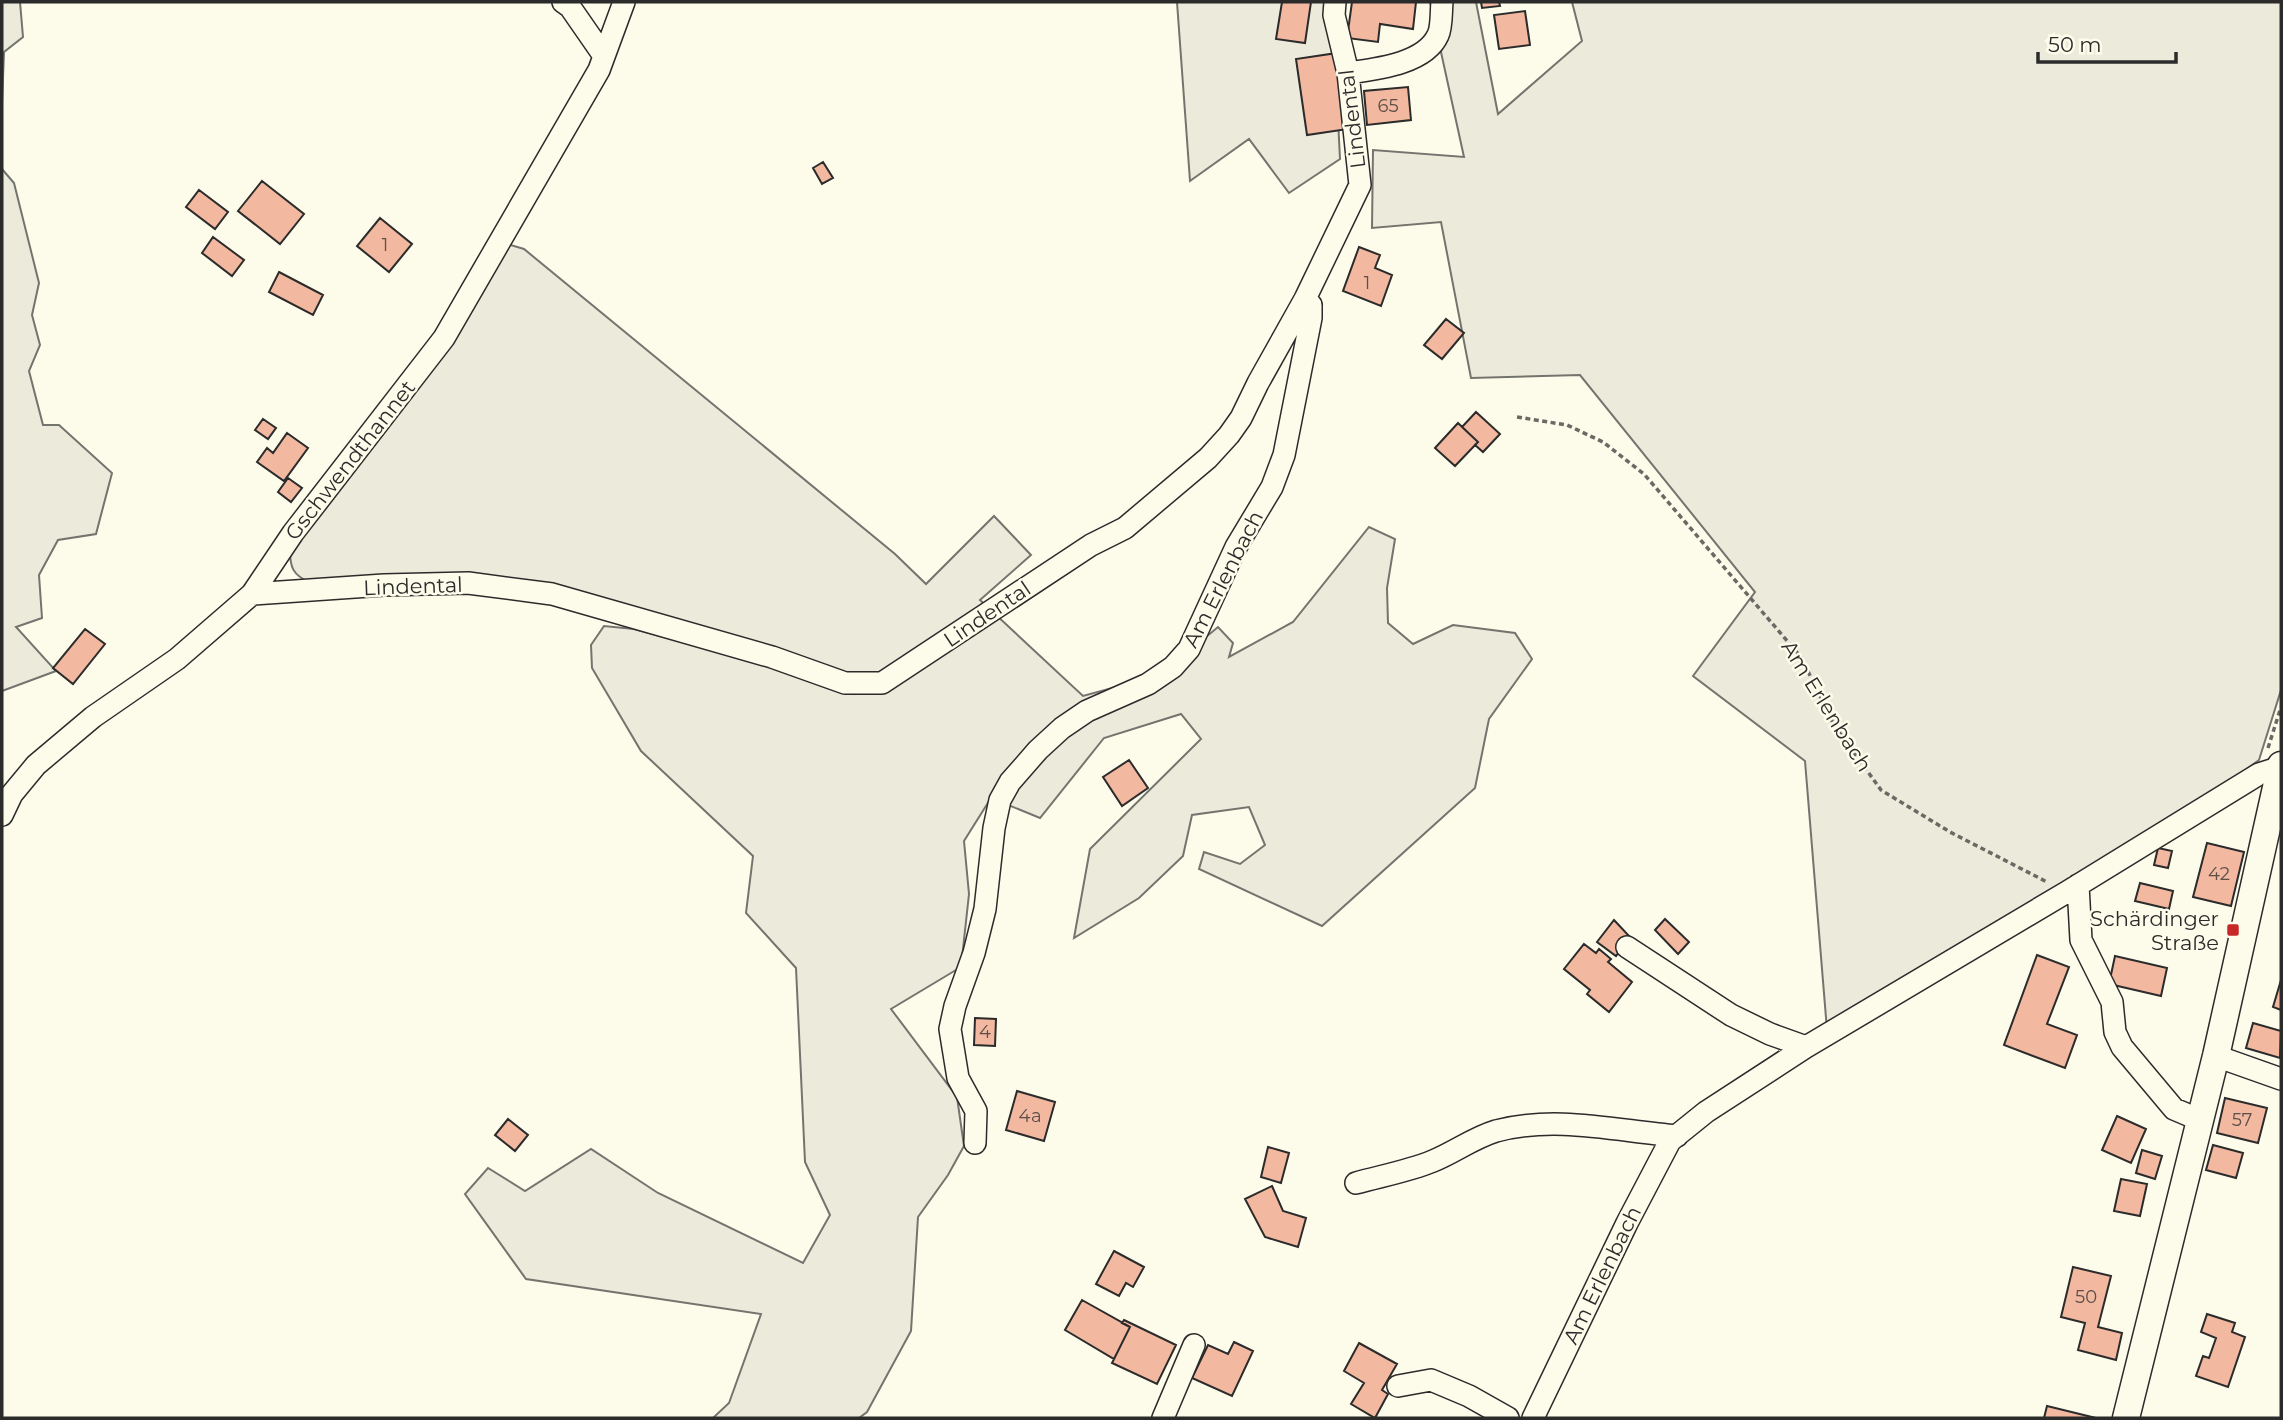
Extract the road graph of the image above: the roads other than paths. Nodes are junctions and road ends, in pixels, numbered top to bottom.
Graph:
1 (563, 2) edge
2 (624, 2) edge
3 (1335, 2) edge
4 (1442, 2) edge
5 (604, 56) junction
6 (1348, 73) junction
7 (1305, 299) junction
8 (275, 559) junction
9 (300, 591) junction
10 (252, 594) junction
11 (2276, 768) edge
12 (7, 796) edge
13 (2, 816) edge
14 (2073, 889) junction
15 (1627, 947) dead end
16 (1806, 1047) junction
17 (2216, 1056) junction
18 (2281, 1079) edge
19 (2200, 1120) junction
20 (1677, 1136) junction
21 (975, 1143) dead end
22 (1356, 1183) dead end
23 (1194, 1345) dead end
24 (1398, 1386) dead end
25 (1163, 1418) edge
26 (1508, 1418) edge
27 (1533, 1418) edge
28 (2126, 1418) edge

1 - 5 street
2 - 5 street, Gschwendthannet
3 - 6 street, Lindental
4 - 6 street
5 - 8 street, Gschwendthannet
6 - 7 street, Lindental
7 - 9 street, Lindental
7 - 21 street, Am Erlenbach
8 - 9 street
8 - 10 street, Gschwendthannet
9 - 10 street, Lindental
10 - 12 street, Gschwendthannet
11 - 14 street
11 - 17 main road
12 - 13 street, Gschwendthannet
14 - 16 street
14 - 19 street
15 - 16 street
16 - 20 street, Am Erlenbach
17 - 18 street
17 - 19 main road
19 - 28 main road
20 - 22 street
20 - 27 street, Am Erlenbach
23 - 25 street
24 - 26 street

